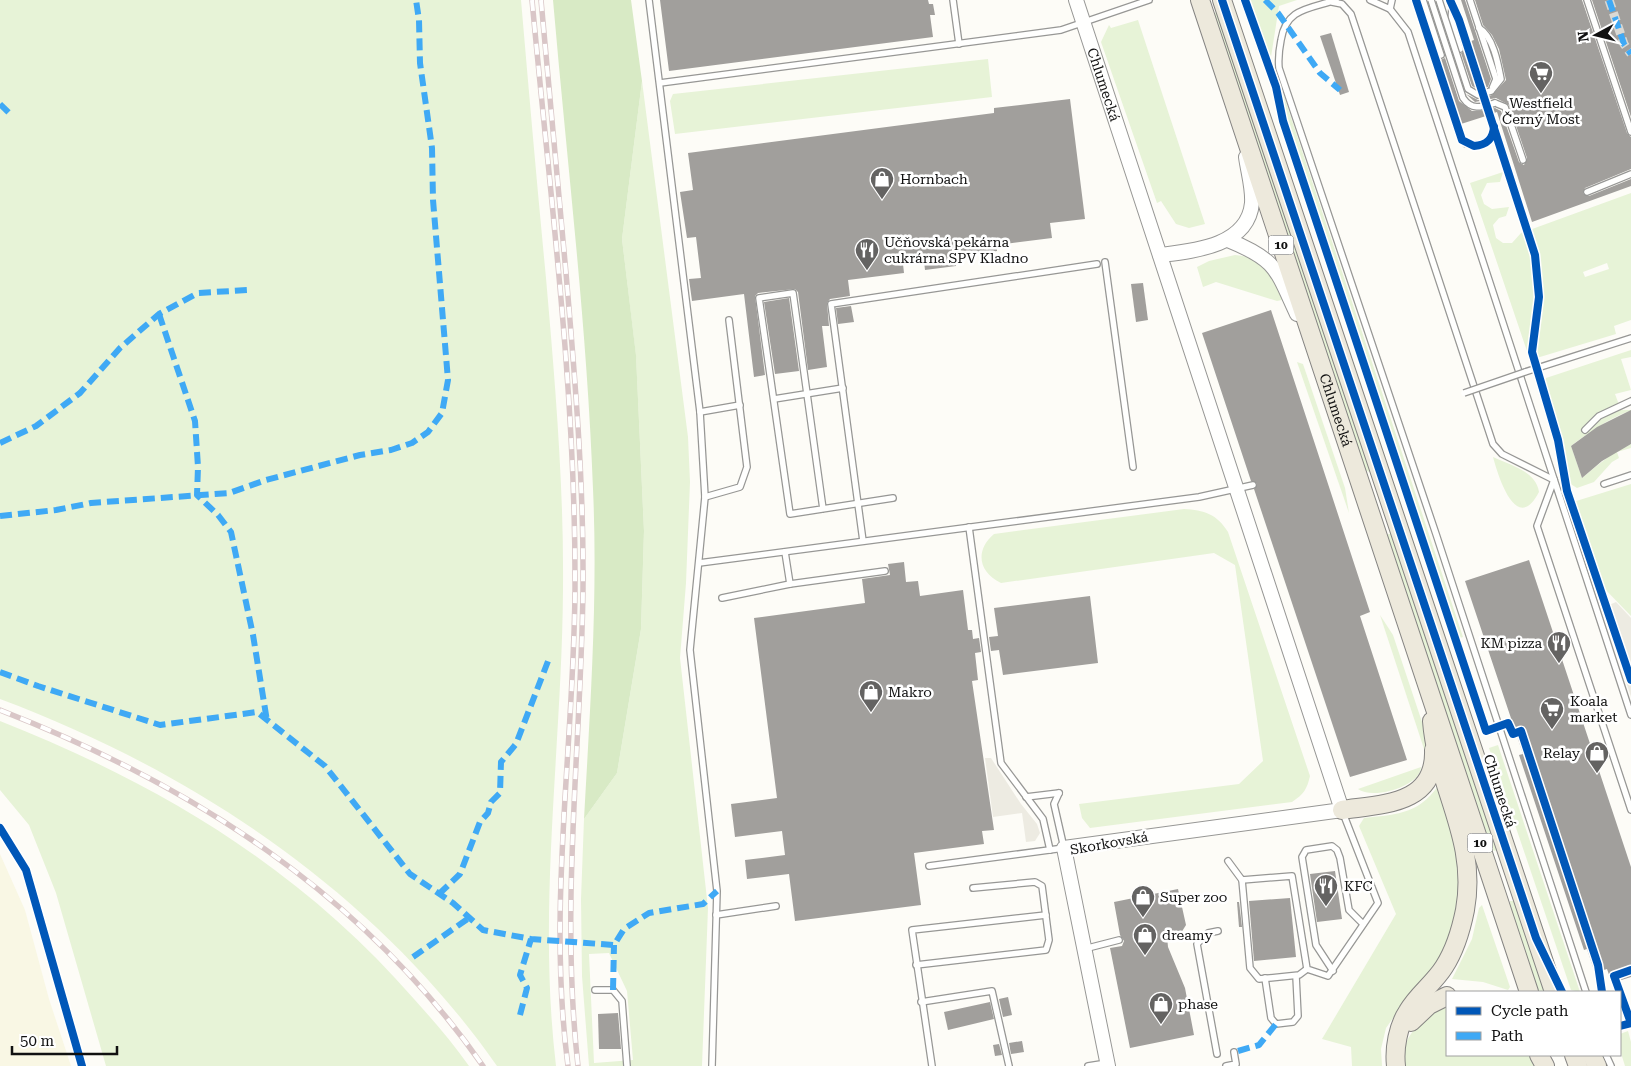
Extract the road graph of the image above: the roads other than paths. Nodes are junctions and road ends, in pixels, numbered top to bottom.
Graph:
1 (649, 0) edge
2 (953, 0) edge
3 (1076, 0) edge
4 (1149, 0) edge
5 (1200, 0) edge
6 (1222, 0) edge
7 (1336, 0) edge
8 (1370, 0) edge
9 (1392, 0) edge
10 (1416, 0) edge
11 (1423, 0) edge
12 (1432, 0) edge
13 (1439, 0) edge
14 (1450, 0) edge
15 (1470, 0) edge
16 (1587, 0) edge
17 (1328, 2) junction
18 (1452, 8) junction
19 (1390, 10) junction
20 (1084, 23) junction
21 (959, 44) junction
22 (1460, 49) dead end
23 (1441, 55) dead end
24 (1478, 74) dead end
25 (660, 83) junction
26 (1490, 114) dead end
27 (1242, 129) junction
28 (1631, 132) edge
29 (1523, 160) dead end
30 (1631, 174) edge
31 (1587, 192) dead end
32 (1228, 240) junction
33 (1160, 255) junction
34 (1105, 262) dead end
35 (1097, 264) dead end
36 (729, 320) dead end
37 (1631, 338) edge
38 (1319, 360) junction
39 (843, 388) junction
40 (1464, 393) dead end
41 (807, 394) junction
42 (774, 400) junction
43 (1631, 401) edge
44 (740, 405) junction
45 (700, 412) junction
46 (1585, 430) dead end
47 (1133, 467) dead end
48 (1631, 475) edge
49 (1554, 480) junction
50 (1604, 484) dead end
51 (1253, 485) dead end
52 (1237, 489) junction
53 (705, 498) junction
54 (893, 498) dead end
55 (858, 503) junction
56 (822, 509) junction
57 (969, 527) junction
58 (863, 541) junction
59 (785, 552) junction
60 (699, 563) junction
61 (885, 571) dead end
62 (790, 584) junction
63 (722, 598) dead end
64 (1430, 694) junction
65 (1631, 715) edge
66 (1434, 744) junction
67 (1026, 797) junction
68 (1342, 810) junction
69 (1631, 810) edge
70 (1057, 849) junction
71 (1228, 861) dead end
72 (929, 866) dead end
73 (1242, 880) junction
74 (973, 888) dead end
75 (776, 906) dead end
76 (716, 915) junction
77 (1046, 915) junction
78 (1362, 924) junction
79 (1218, 931) dead end
80 (1536, 938) junction
81 (1120, 940) dead end
82 (1084, 949) junction
83 (916, 965) junction
84 (1307, 969) junction
85 (1333, 971) junction
86 (1296, 976) junction
87 (1265, 978) junction
88 (595, 990) dead end
89 (1529, 991) edge
90 (1554, 991) edge
91 (1562, 991) edge
92 (1586, 991) edge
93 (1446, 997) edge
94 (921, 1002) junction
95 (1400, 1033) junction
96 (1234, 1052) dead end
97 (1216, 1054) dead end
98 (1107, 1064) edge
99 (627, 1066) edge
100 (712, 1066) edge
101 (932, 1066) edge
102 (1009, 1066) edge
103 (1088, 1066) edge
104 (1226, 1066) edge
105 (1396, 1066) edge

1 - 25 lane
2 - 21 lane
3 - 20 street, Chlumecká
4 - 20 lane
5 - 27 main road, Chlumecká / 10
6 - 80 main road, Chlumecká / 10
7 - 17 lane
8 - 19 lane
9 - 19 lane
10 - 26 lane
11 - 23 lane
12 - 29 lane, bridge
13 - 15 lane, bridge
14 - 18 lane
16 - 28 lane
17 - 49 lane
17 - 92 lane
18 - 22 lane
18 - 24 lane
19 - 49 lane
20 - 21 lane
20 - 33 street, Chlumecká
21 - 25 lane
25 - 45 lane
27 - 32 street
27 - 38 main road, Chlumecká / 10
30 - 31 lane
32 - 33 street
32 - 38 street
33 - 52 street, Chlumecká
34 - 47 lane
35 - 39 lane
36 - 44 lane
37 - 40 lane, bridge
38 - 64 main road, Chlumecká / 10
39 - 41 lane
39 - 55 lane
41 - 42 lane
41 - 42 lane
41 - 56 lane
42 - 56 lane
43 - 46 lane
44 - 45 lane
44 - 53 lane
45 - 53 lane
48 - 50 lane
49 - 65 lane
49 - 69 lane
51 - 52 lane
52 - 57 lane
52 - 68 street, Chlumecká
53 - 60 lane
54 - 55 lane
55 - 56 lane
55 - 58 lane
57 - 58 lane
57 - 67 lane
58 - 59 lane
59 - 60 lane
59 - 62 lane
60 - 76 lane
61 - 62 lane
62 - 63 lane
64 - 66 main road
64 - 89 main road, Chlumecká / 10
66 - 68 main road
66 - 95 main road
67 - 70 lane
67 - 70 lane
68 - 70 street, Skorkovská
68 - 78 lane
70 - 72 lane
70 - 82 street, Skorkovská
71 - 73 lane
73 - 84 lane
73 - 87 lane
74 - 77 lane
75 - 76 lane
76 - 100 lane
77 - 83 lane
77 - 83 lane
78 - 85 lane
78 - 85 lane
79 - 97 lane
80 - 90 main road, Chlumecká / 10
80 - 91 main road, 10
81 - 82 lane
82 - 98 street, Skorkovská
83 - 94 lane
84 - 85 lane
84 - 86 lane
86 - 87 lane
86 - 87 lane
88 - 99 lane
93 - 95 main road
94 - 101 lane
94 - 102 lane
95 - 105 main road
96 - 104 lane
98 - 103 lane

